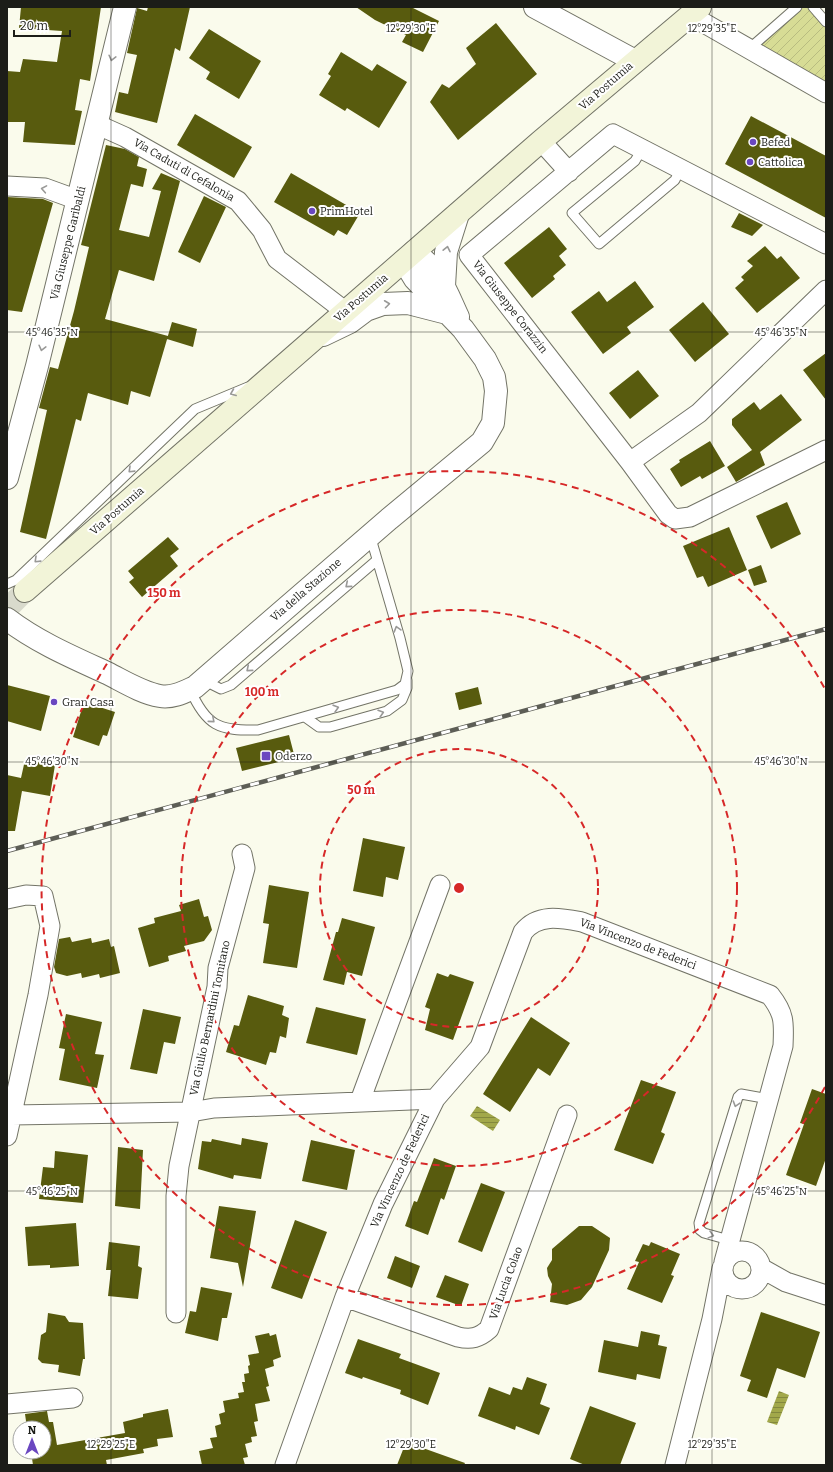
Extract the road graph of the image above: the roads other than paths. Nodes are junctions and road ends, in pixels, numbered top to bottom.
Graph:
1 (125, 7) edge
2 (535, 7) edge
3 (797, 7) edge
4 (813, 7) edge
5 (695, 11) edge
6 (826, 22) edge
7 (749, 49) junction
8 (635, 61) junction
9 (826, 93) edge
10 (96, 124) junction
11 (541, 142) junction
12 (642, 149) junction
13 (680, 169) junction
14 (569, 172) junction
15 (7, 186) edge
16 (78, 200) junction
17 (458, 214) junction
18 (826, 244) edge
19 (409, 256) junction
20 (444, 286) junction
21 (826, 290) edge
22 (346, 312) junction
23 (456, 321) junction
24 (314, 339) junction
25 (826, 450) edge
26 (630, 462) junction
27 (7, 478) edge
28 (370, 535) junction
29 (378, 560) junction
30 (16, 588) tunnel mouth
31 (7, 619) edge
32 (408, 672) junction
33 (207, 676) junction
34 (190, 689) junction
35 (305, 717) junction
36 (242, 854) dead end
37 (440, 885) dead end
38 (7, 900) edge
39 (435, 1099) junction
40 (768, 1100) junction
41 (360, 1101) junction
42 (191, 1112) junction
43 (12, 1115) junction
44 (567, 1115) dead end
45 (7, 1136) edge
46 (736, 1220) junction
47 (729, 1240) junction
48 (745, 1250) junction
49 (723, 1265) junction
50 (761, 1268) junction
51 (786, 1282) junction
52 (747, 1287) junction
53 (826, 1295) edge
54 (345, 1297) junction
55 (176, 1313) dead end
56 (712, 1319) junction
57 (73, 1398) dead end
58 (7, 1404) edge
59 (284, 1465) edge
60 (674, 1465) edge

1 -> 10 street, Via Giuseppe Garibaldi
2 - 8 street
3 - 7 lane
4 - 6 lane
5 - 7 street
5 - 8 main road, Via Postumia
7 - 9 street
8 - 11 main road, Via Postumia
10 - 16 street, Via Giuseppe Garibaldi
10 - 22 street, Via Caduti di Cefalonia
11 - 14 street
11 - 17 main road, Via Postumia
12 - 13 street, Via Giuseppe Corazzin
12 - 13 lane
12 - 14 street, Via Giuseppe Corazzin
13 - 18 street, Via Giuseppe Corazzin
14 - 26 street, Via Giuseppe Corazzin
16 -> 15 street
16 -> 27 street, Via Giuseppe Garibaldi
17 - 19 main road, Via Postumia
20 -> 17 street
19 - 20 street, Via della Stazione
19 - 22 main road, Via Postumia
19 - 23 street, Via della Stazione
20 - 23 street, Via della Stazione
21 - 26 street
22 - 24 main road, Via Postumia
24 -> 23 street
23 - 28 street, Via della Stazione
24 - 30 main road, Via Postumia
25 - 26 street, Via Giuseppe Corazzin
28 - 29 lane
28 - 33 street, Via della Stazione
32 -> 29 lane
29 -> 33 lane
31 - 34 street, Via della Stazione
35 -> 32 lane
35 -> 32 lane
33 - 34 street, Via della Stazione
34 -> 35 lane
36 - 42 street, Via Giulio Bernardini Tomitano
37 - 41 street
38 - 43 street
39 - 40 street, Via Vincenzo de Federici
39 - 41 street, Via Giulio Bernardini Tomitano
39 - 54 street, Via Vincenzo de Federici
40 - 46 street, Via Vincenzo de Federici
40 -> 47 lane
41 - 42 street, Via Giulio Bernardini Tomitano
42 - 43 street, Via Giulio Bernardini Tomitano
42 - 55 street
43 - 45 street
44 - 54 street, Via Lucia Colao
46 - 47 street, Via Vincenzo de Federici
46 - 48 street, Via Vincenzo de Federici
47 - 49 street, Via Vincenzo de Federici
48 - 49 street
48 - 50 street
49 - 52 street
49 - 56 street, Via Vincenzo de Federici
50 - 51 street
50 - 52 street
51 - 52 street
51 - 53 street
52 - 56 street
54 - 59 street, Via Vincenzo de Federici
56 - 60 street
57 - 58 street

